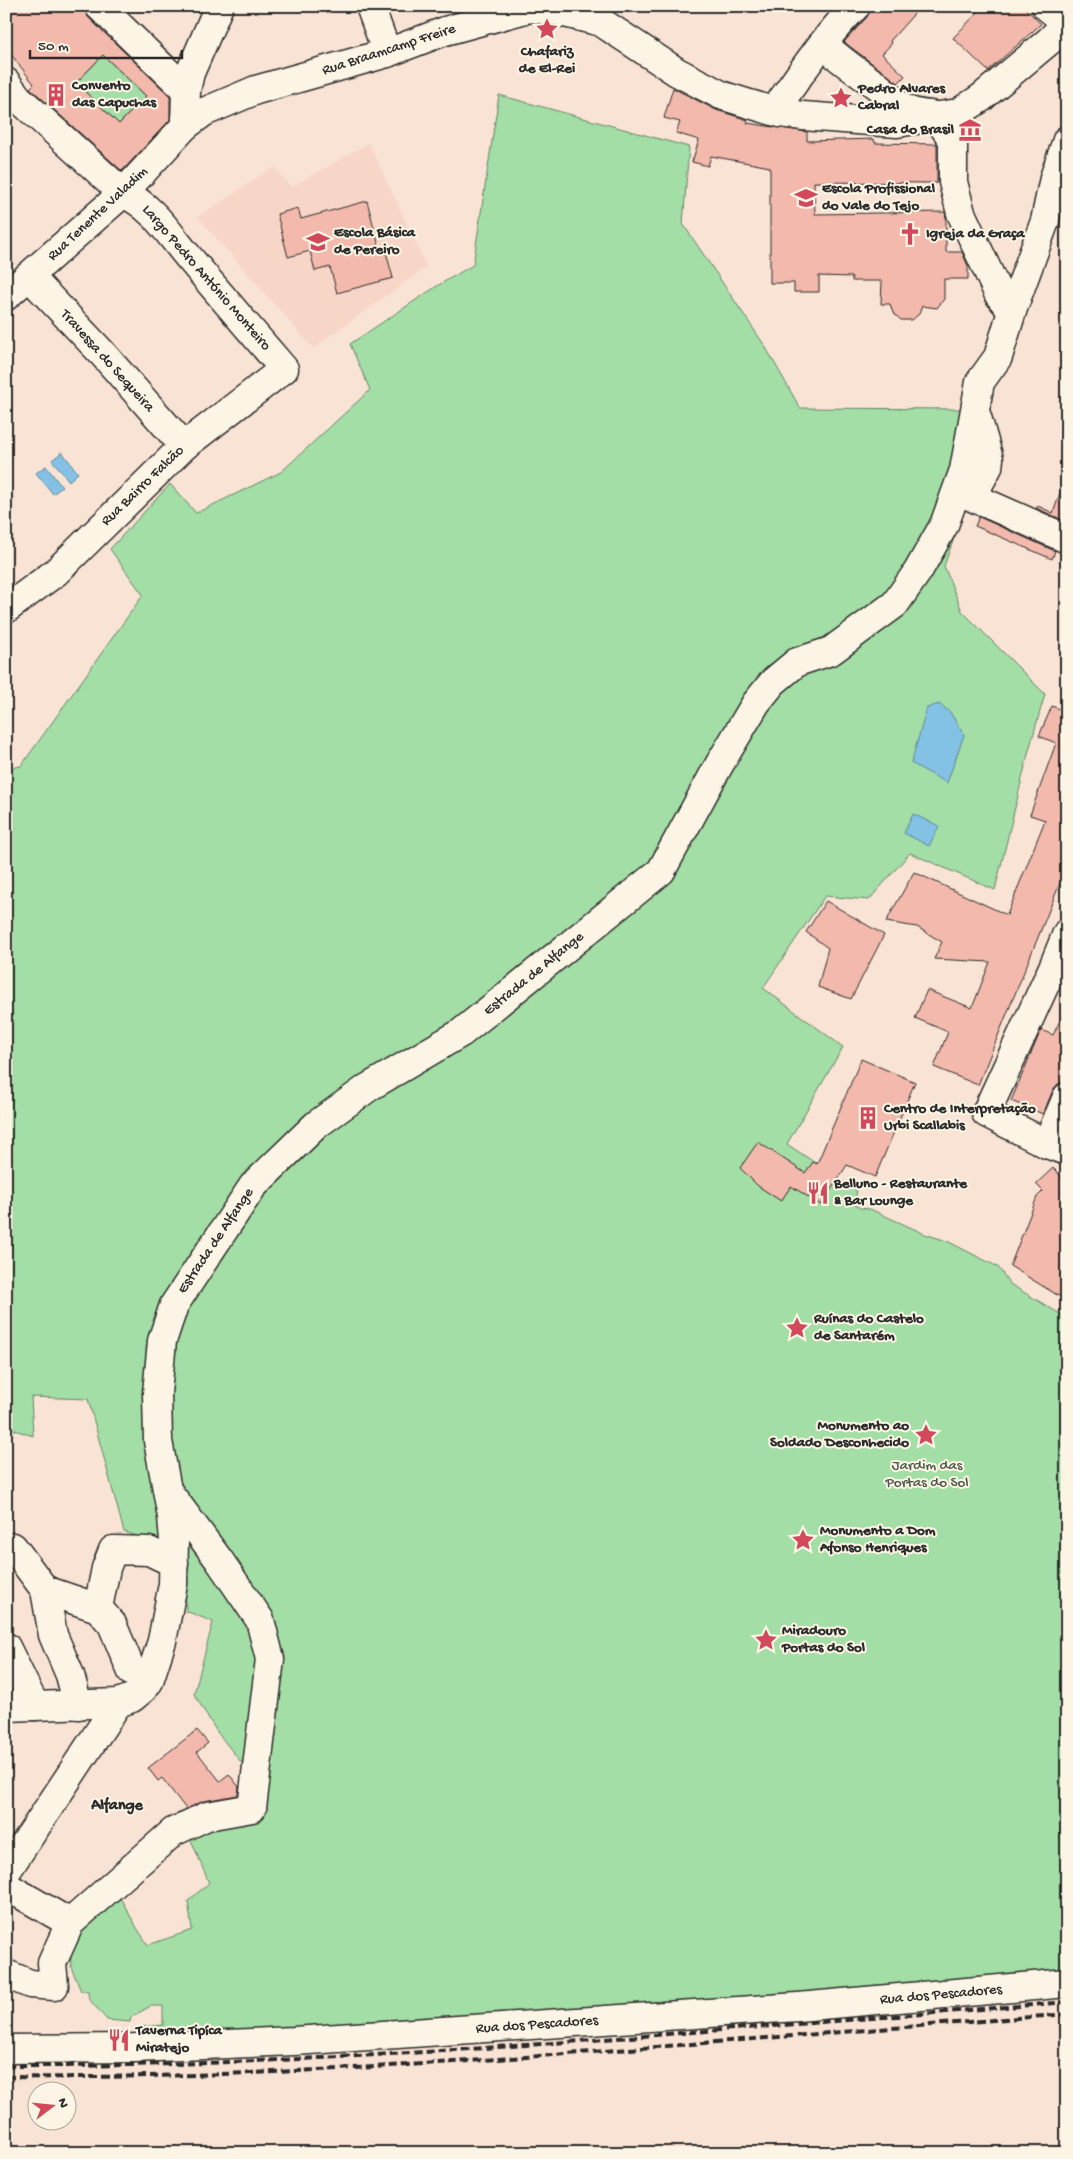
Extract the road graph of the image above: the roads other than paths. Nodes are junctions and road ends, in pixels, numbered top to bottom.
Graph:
1 (99, 6) edge
2 (219, 6) edge
3 (370, 6) edge
4 (1046, 6) edge
5 (843, 11) edge
6 (602, 14) edge
7 (1067, 23) edge
8 (823, 44) junction
9 (387, 53) junction
10 (6, 82) edge
11 (186, 90) junction
12 (774, 111) junction
13 (936, 116) junction
14 (185, 126) junction
15 (1067, 140) edge
16 (123, 193) junction
17 (30, 277) junction
18 (6, 296) edge
19 (1012, 311) junction
20 (284, 369) joint
21 (976, 410) junction
22 (184, 446) junction
23 (1067, 539) edge
24 (6, 609) edge
25 (1067, 933) edge
26 (1060, 969) edge
27 (1067, 1097) edge
28 (1057, 1147) edge
29 (165, 1486) junction
30 (15, 1545) edge
31 (174, 1563) junction
32 (45, 1590) junction
33 (98, 1608) junction
34 (6, 1647) edge
35 (148, 1682) junction
36 (118, 1703) junction
37 (78, 1705) junction
38 (35, 1706) junction
39 (6, 1707) edge
40 (6, 1872) edge
41 (6, 1886) edge
42 (70, 1924) junction
43 (6, 1974) edge
44 (1067, 1983) edge
45 (6, 2049) edge

1 - 11 street
2 - 11 street
3 - 9 street
4 - 7 street
5 - 8 street
6 - 9 street, Rua Braamcamp Freire
6 - 12 street, Rua Braamcamp Freire
7 - 13 street, Rua Braamcamp Freire
8 - 12 street
8 - 13 street
9 - 14 street, Rua Braamcamp Freire
10 - 16 street, Largo Pedro António Monteiro
11 - 14 street
12 - 13 street, Rua Braamcamp Freire
13 - 19 street
14 - 16 street, Rua Tenente Valadim
15 - 19 street, Estrada de Alfange
16 - 17 street, Rua Tenente Valadim
16 - 20 street, Largo Pedro António Monteiro
17 - 18 street, Rua Tenente Valadim
17 - 22 street, Travessa do Sequeira
19 - 21 street, Estrada de Alfange
20 - 22 street, Rua Bairro Falcão
21 - 23 street
21 - 29 street, Estrada de Alfange
22 - 24 street, Rua Bairro Falcão
25 - 26 street
26 - 28 street
27 - 28 street
29 - 31 street, Estrada de Alfange
29 - 42 street
30 - 32 street
31 - 33 street
31 - 35 street, Estrada de Alfange
32 - 33 street
32 - 37 street
33 - 35 street
34 - 38 street
35 - 36 street, Estrada de Alfange
36 - 37 street, Estrada de Alfange
36 - 40 street
37 - 38 street, Estrada de Alfange
38 - 39 street, Estrada de Alfange
41 - 42 street
42 - 43 street
44 - 45 street, Rua dos Pescadores

